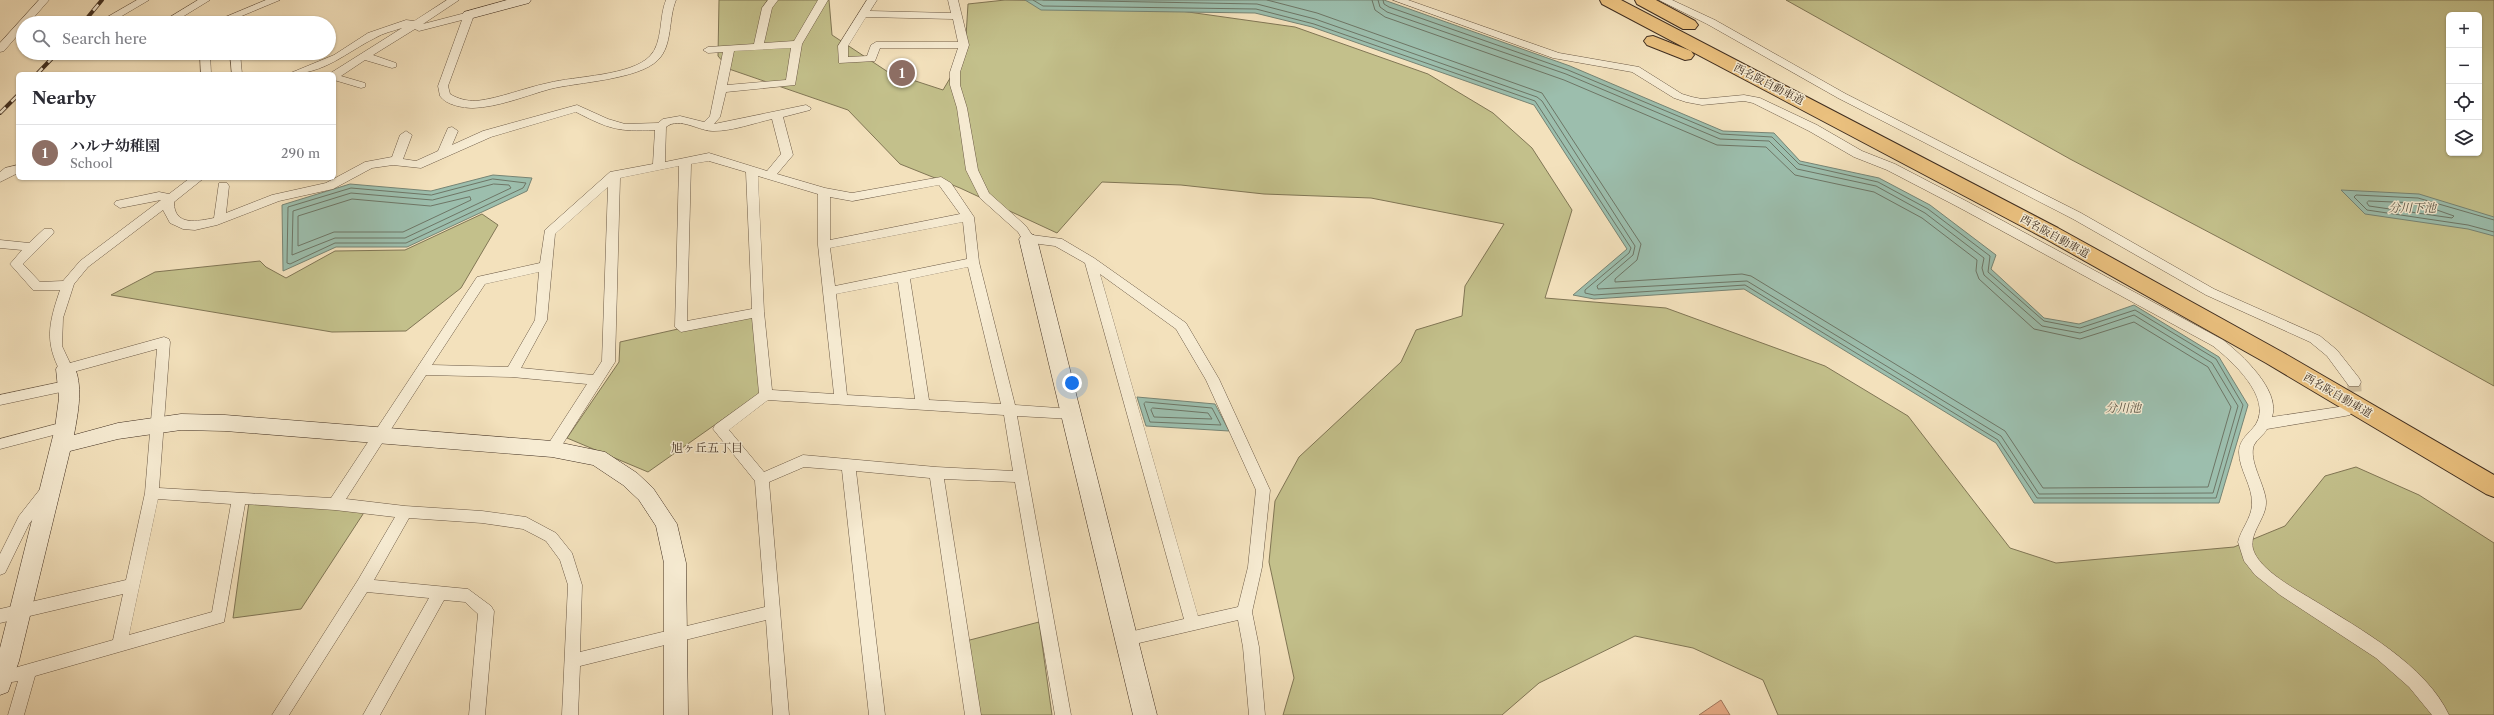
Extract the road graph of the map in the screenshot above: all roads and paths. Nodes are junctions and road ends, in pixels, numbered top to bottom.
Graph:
1 (44, 0) edge
2 (144, 0) edge
3 (205, 0) edge
4 (275, 0) edge
5 (454, 0) edge
6 (524, 0) edge
7 (670, 0) edge
8 (772, 0) edge
9 (824, 0) edge
10 (872, 0) edge
11 (953, 0) edge
12 (1398, 0) edge
13 (1608, 0) edge
14 (1628, 0) edge
15 (1643, 0) edge
16 (1664, 0) edge
17 (863, 14) junction
18 (469, 15) junction
19 (29, 16) edge
20 (115, 16) edge
21 (181, 16) edge
22 (234, 16) edge
23 (957, 16) junction
24 (422, 21) junction
25 (16, 31) edge
26 (404, 32) junction
27 (1653, 41) dead end
28 (796, 44) junction
29 (964, 45) junction
30 (758, 47) junction
31 (0, 49) edge
32 (729, 49) junction
33 (708, 50) dead end
34 (364, 56) junction
35 (336, 58) edge
36 (205, 60) edge
37 (236, 60) edge
38 (330, 60) edge
39 (392, 65) dead end
40 (206, 72) edge
41 (238, 72) edge
42 (298, 72) edge
43 (336, 75) edge
44 (336, 77) edge
45 (1783, 80) junction
46 (361, 85) dead end
47 (721, 89) junction
48 (806, 108) dead end
49 (777, 115) junction
50 (661, 126) junction
51 (706, 126) junction
52 (452, 131) dead end
53 (406, 135) dead end
54 (443, 153) junction
55 (1902, 153) junction
56 (396, 161) junction
57 (685, 162) junction
58 (659, 166) junction
59 (16, 169) edge
60 (752, 169) junction
61 (614, 175) junction
62 (769, 175) junction
63 (0, 178) edge
64 (195, 180) edge
65 (223, 186) dead end
66 (824, 192) junction
67 (166, 198) junction
68 (120, 204) dead end
69 (968, 217) junction
70 (220, 219) junction
71 (48, 232) dead end
72 (1028, 239) junction
73 (0, 244) edge
74 (824, 245) junction
75 (32, 247) junction
76 (1090, 261) junction
77 (973, 262) junction
78 (546, 266) junction
79 (903, 276) junction
80 (68, 285) junction
81 (830, 291) junction
82 (758, 312) junction
83 (423, 370) junction
84 (512, 372) junction
85 (68, 377) junction
86 (597, 380) junction
87 (2354, 382) tunnel mouth
88 (766, 395) junction
89 (0, 400) edge
90 (841, 400) junction
91 (923, 406) junction
92 (2345, 411) dead end
93 (1010, 412) junction
94 (1072, 414) junction
95 (158, 424) junction
96 (2264, 424) junction
97 (380, 436) junction
98 (62, 437) junction
99 (0, 444) edge
100 (552, 449) junction
101 (849, 467) junction
102 (2494, 470) edge
103 (936, 473) junction
104 (1021, 477) junction
105 (762, 479) junction
106 (51, 487) junction
107 (2494, 487) edge
108 (152, 492) junction
109 (239, 499) junction
110 (335, 504) junction
111 (405, 512) junction
112 (2, 562) edge
113 (132, 585) junction
114 (363, 585) junction
115 (440, 593) junction
116 (22, 611) junction
117 (774, 611) junction
118 (1244, 612) junction
119 (0, 616) edge
120 (1193, 623) junction
121 (676, 634) junction
122 (1126, 639) junction
123 (120, 644) junction
124 (573, 661) junction
125 (29, 670) junction
126 (1, 682) edge
127 (16, 715) edge
128 (280, 715) edge
129 (371, 715) edge
130 (477, 715) edge
131 (570, 715) edge
132 (676, 715) edge
133 (781, 715) edge
134 (877, 715) edge
135 (973, 715) edge
136 (1063, 715) edge
137 (1145, 715) edge
138 (1257, 715) edge
139 (2441, 715) edge

1 - 19 street
2 - 20 street
3 - 21 street
4 - 22 street
5 - 24 street
6 - 18 street
7 - 18 street
8 - 30 street
9 - 28 street
10 - 17 street
11 - 23 street
12 - 96 street
13 - 55 highway, 西名阪自動車道
14 - 45 highway, 西名阪自動車道
15 - 45 highway
16 - 87 street
17 - 23 street
17 - 29 street
18 - 26 street
23 - 29 street
24 - 26 street
24 - 35 street
25 - 31 street
26 - 34 street
27 - 55 highway
28 - 30 street
28 - 47 street
29 - 72 street
30 - 32 street
32 - 33 street
32 - 47 street
34 - 39 street
34 - 43 street
36 - 40 street
37 - 41 street
38 - 42 street
44 - 46 street
45 - 102 highway, 西名阪自動車道
47 - 51 street
48 - 49 street
49 - 51 street
49 - 62 street
50 - 51 street
50 - 54 street
50 - 58 street
52 - 54 street
53 - 56 street
54 - 56 street
55 - 107 highway, 西名阪自動車道
56 - 70 street
57 - 58 street
57 - 60 street
57 - 82 street
58 - 61 street
59 - 63 street
60 - 62 street
60 - 82 street
61 - 78 street
61 - 86 street
62 - 66 street
64 - 67 street
65 - 70 street
66 - 69 street
66 - 74 street
67 - 68 street
67 - 70 street
67 - 80 street
69 - 74 street
69 - 77 street
71 - 75 street
72 - 76 street
72 - 94 street
73 - 75 street
74 - 81 street
75 - 80 street
76 - 118 street
76 - 120 street
77 - 79 street
77 - 93 street
78 - 83 street
78 - 84 street
79 - 81 street
79 - 91 street
80 - 85 street
81 - 90 street
82 - 88 street
83 - 84 street
83 - 97 street
84 - 86 street
85 - 89 street
85 - 95 street
85 - 98 street
86 - 100 street
88 - 90 street
88 - 105 street
90 - 91 street
91 - 93 street
92 - 96 street
93 - 94 street
93 - 104 street
94 - 122 street
95 - 97 street
95 - 98 street
95 - 108 street
96 - 139 street
97 - 100 street
97 - 110 street
98 - 99 street
98 - 106 street
100 - 121 street
101 - 103 street
101 - 105 street
101 - 134 street
103 - 104 street
103 - 135 street
104 - 136 street
105 - 117 street
106 - 112 street
106 - 116 street
108 - 109 street
108 - 113 street
109 - 110 street
109 - 123 street
110 - 111 street
111 - 114 street
111 - 124 street
113 - 116 street
113 - 123 street
114 - 115 street
114 - 128 street
115 - 129 street
115 - 130 street
116 - 119 street
116 - 126 street
117 - 121 street
117 - 133 street
118 - 120 street
118 - 138 street
120 - 122 street
121 - 124 street
121 - 132 street
122 - 137 street
123 - 125 street
124 - 131 street
125 - 126 street
125 - 127 street

